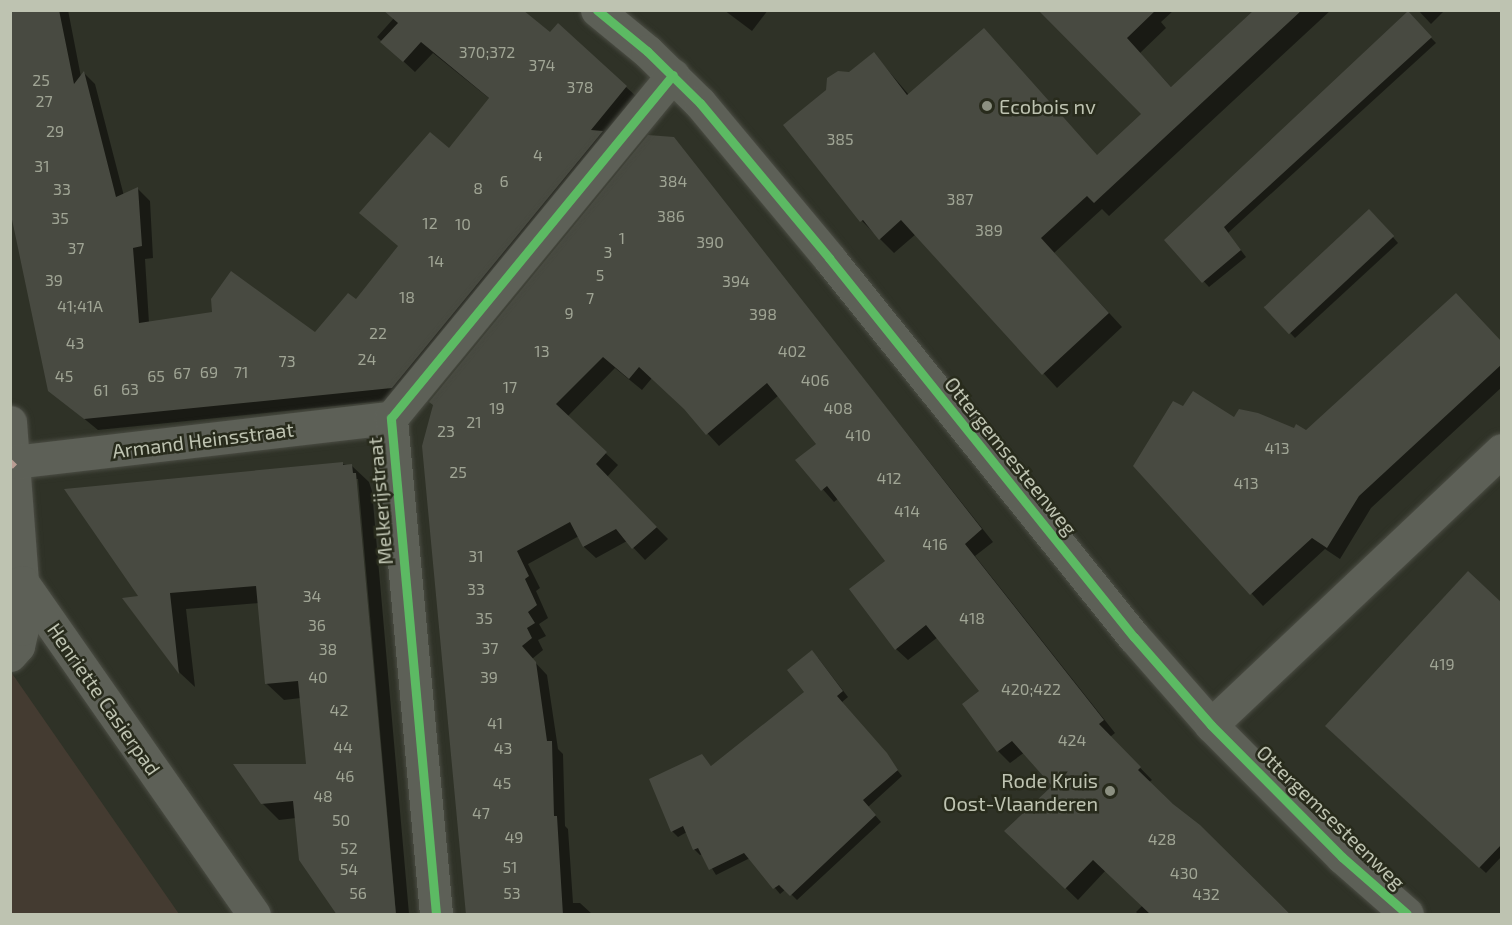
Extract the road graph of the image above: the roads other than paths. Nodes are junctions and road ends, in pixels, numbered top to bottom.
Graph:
1 (597, 10) edge
2 (673, 75) junction
3 (391, 418) junction
4 (10, 422) edge
5 (1502, 450) edge
6 (14, 462) junction
7 (22, 582) junction
8 (10, 655) edge
9 (1211, 725) junction
10 (254, 915) edge
11 (436, 915) edge
12 (1407, 915) edge

1 - 2 street, Ottergemsesteenweg
2 - 3 street, Melkerijstraat
2 - 9 street, Ottergemsesteenweg
3 - 6 street, Armand Heinsstraat
3 - 11 street, Melkerijstraat
4 - 6 street
5 - 9 street
6 - 7 street
7 - 8 street
7 - 10 street, Henriette Casierpad
9 - 12 street, Ottergemsesteenweg

